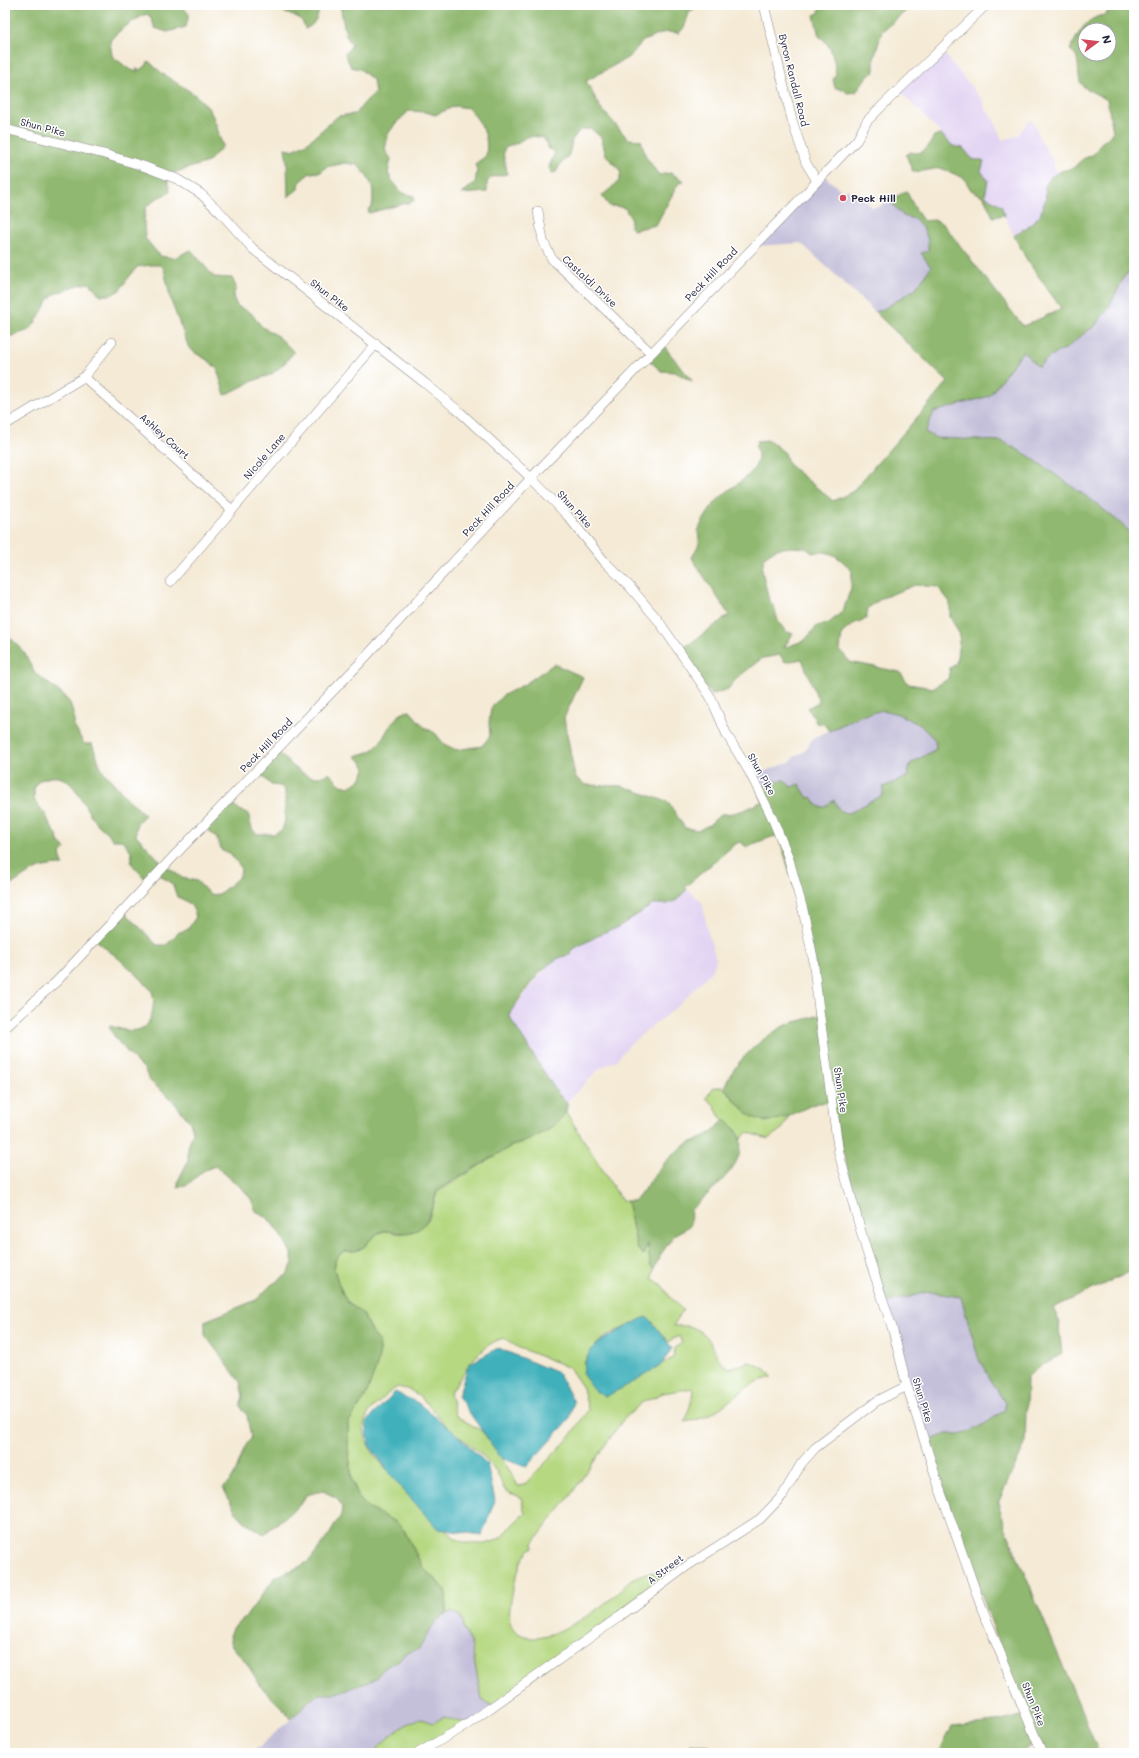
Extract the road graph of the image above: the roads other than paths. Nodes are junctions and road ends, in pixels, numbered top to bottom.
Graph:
1 (764, 5) edge
2 (986, 5) edge
3 (5, 129) edge
4 (817, 181) junction
5 (538, 211) dead end
6 (112, 342) dead end
7 (376, 344) junction
8 (651, 353) junction
9 (84, 378) junction
10 (5, 425) edge
11 (531, 478) junction
12 (232, 510) junction
13 (170, 582) dead end
14 (5, 1028) edge
15 (907, 1386) junction
16 (418, 1753) edge
17 (1042, 1753) edge

1 - 4 street, Byron Randall Road
2 - 4 street, Peck Hill Road
3 - 7 street, Shun Pike
4 - 8 street, Peck Hill Road
5 - 8 street, Castaldi Drive
6 - 9 street
7 - 11 street, Shun Pike
7 - 12 street, Nicole Lane
8 - 11 street, Peck Hill Road
9 - 10 street
9 - 12 street, Ashley Court
11 - 14 street, Peck Hill Road
11 - 15 street, Shun Pike
12 - 13 street, Nicole Lane
15 - 16 street, A Street
15 - 17 street, Shun Pike

